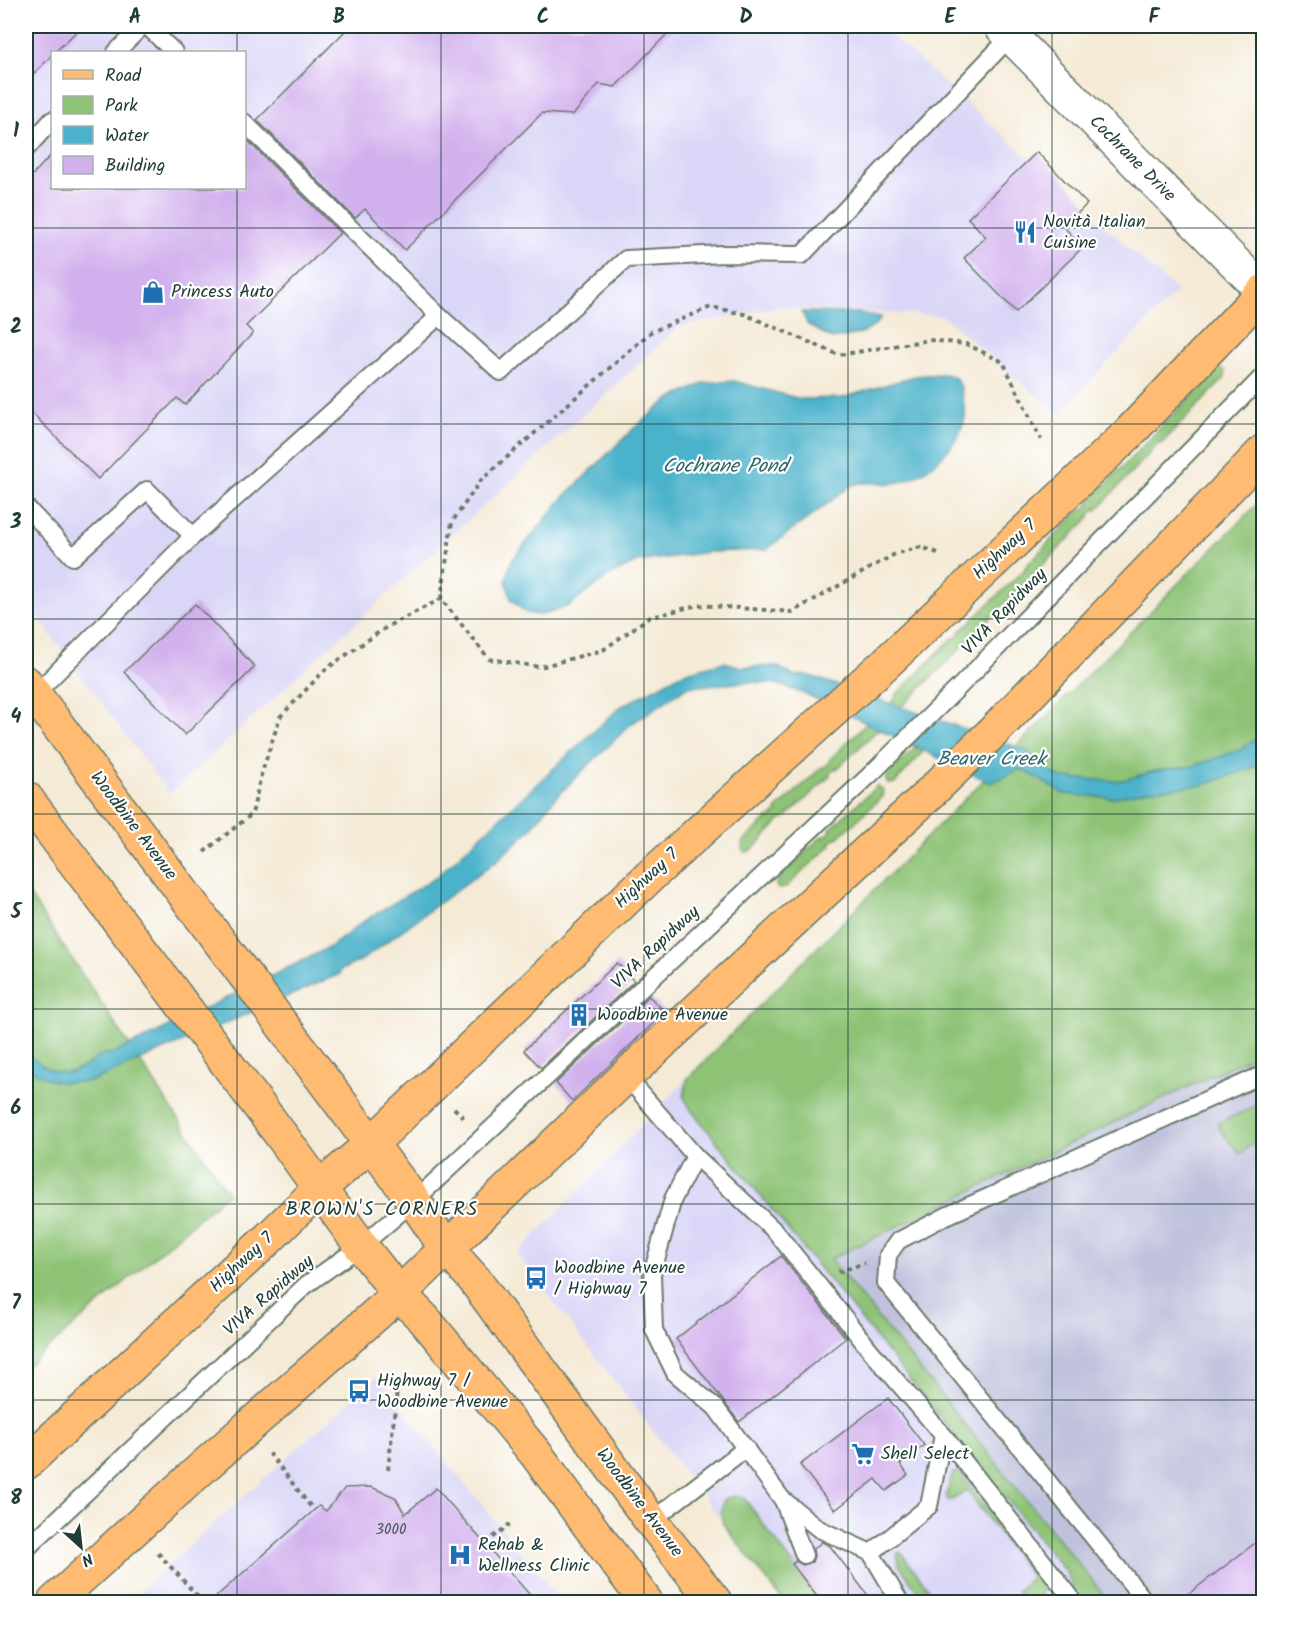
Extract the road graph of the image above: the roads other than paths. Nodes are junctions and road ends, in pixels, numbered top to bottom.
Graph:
1 (142, 26) edge
2 (147, 26) edge
3 (1006, 31) edge
4 (117, 51) edge
5 (173, 51) edge
6 (51, 121) edge
7 (246, 124) edge
8 (26, 149) edge
9 (1263, 291) edge
10 (439, 316) junction
11 (1263, 375) edge
12 (1263, 451) edge
13 (26, 507) edge
14 (194, 536) junction
15 (30, 689) edge
16 (26, 798) edge
17 (1263, 1074) edge
18 (627, 1076) junction
19 (370, 1144) junction
20 (695, 1156) junction
21 (320, 1188) junction
22 (414, 1202) junction
23 (361, 1246) junction
24 (446, 1248) junction
25 (399, 1294) junction
26 (944, 1435) junction
27 (746, 1448) junction
28 (26, 1463) edge
29 (782, 1499) junction
30 (651, 1521) junction
31 (26, 1549) edge
32 (871, 1553) junction
33 (804, 1555) dead end
34 (54, 1602) edge
35 (646, 1602) edge
36 (715, 1602) edge
37 (900, 1602) edge
38 (1061, 1602) edge
39 (1146, 1602) edge

1 - 4 lane
2 - 5 lane
3 - 9 street, Cochrane Drive
3 - 10 lane
6 - 8 lane
7 - 10 lane
9 - 19 main road, Highway 7
10 - 14 lane
11 - 22 lane, VIVA Rapidway
12 - 18 main road
13 - 14 lane
14 - 15 lane
15 - 19 main road, Woodbine Avenue
16 - 21 main road
17 - 39 lane
18 - 20 lane
18 - 24 main road
19 - 21 main road, Highway 7
19 - 22 main road, Woodbine Avenue
20 - 26 lane
20 - 27 lane
21 - 23 main road
21 - 28 main road, Highway 7
22 - 23 lane, VIVA Rapidway
22 - 24 main road, Woodbine Avenue
23 - 25 main road
23 - 31 lane, VIVA Rapidway
24 - 25 main road
24 - 30 main road, Woodbine Avenue
25 - 34 main road
25 - 35 main road
26 - 32 lane
26 - 38 lane
27 - 29 lane
27 - 30 lane
29 - 32 lane
29 - 33 lane
30 - 36 main road, Woodbine Avenue
32 - 37 lane

